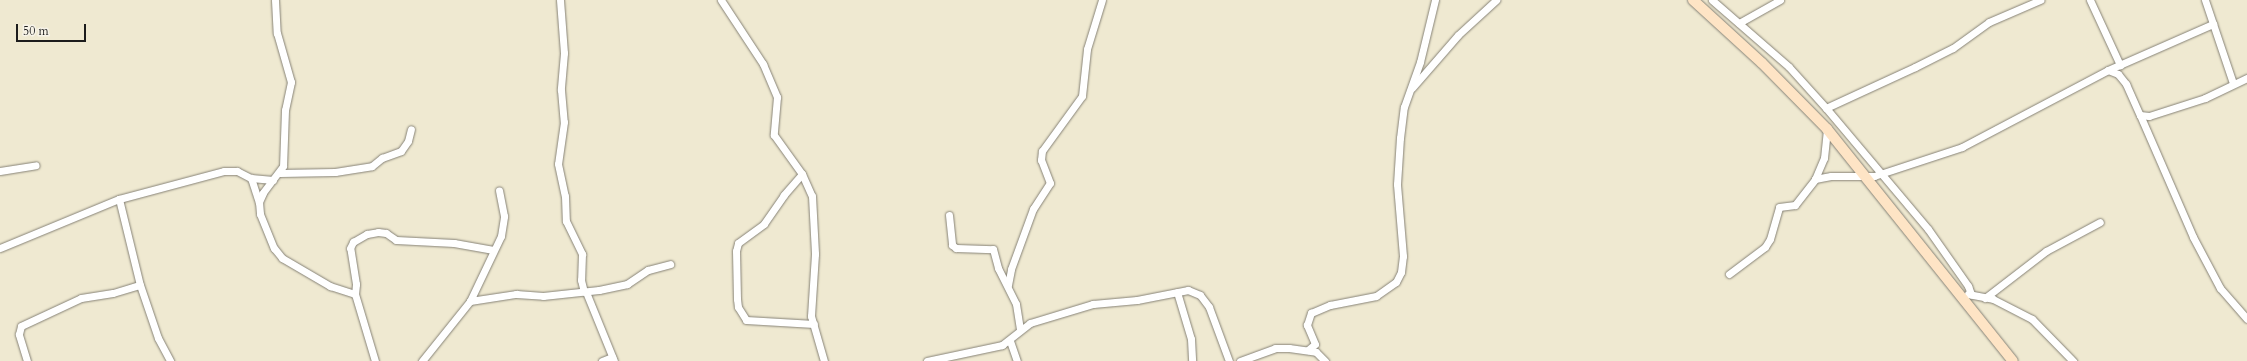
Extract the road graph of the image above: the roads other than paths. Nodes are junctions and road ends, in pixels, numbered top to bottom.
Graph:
1 (275, 0) edge
2 (560, 0) edge
3 (721, 0) edge
4 (1102, 0) edge
5 (1435, 0) edge
6 (1496, 0) edge
7 (1693, 0) edge
8 (1712, 0) edge
9 (1780, 0) edge
10 (2040, 0) edge
11 (2090, 0) edge
12 (2205, 0) edge
13 (1740, 23) junction
14 (2213, 24) junction
15 (2120, 66) junction
16 (2108, 70) junction
17 (2247, 78) edge
18 (2233, 83) junction
19 (1411, 90) junction
20 (1826, 108) junction
21 (2140, 115) junction
22 (411, 129) dead end
23 (1827, 129) junction
24 (36, 165) dead end
25 (0, 171) edge
26 (280, 173) junction
27 (1880, 173) junction
28 (802, 174) junction
29 (1868, 177) junction
30 (251, 178) junction
31 (1815, 179) junction
32 (273, 180) junction
33 (499, 190) dead end
34 (119, 199) junction
35 (259, 202) junction
36 (949, 215) dead end
37 (2100, 222) dead end
38 (0, 248) edge
39 (493, 250) junction
40 (670, 264) dead end
41 (1729, 274) dead end
42 (140, 285) junction
43 (1008, 285) junction
44 (585, 292) junction
45 (1177, 292) junction
46 (355, 294) junction
47 (1960, 294) junction
48 (1971, 294) junction
49 (1985, 298) junction
50 (470, 301) junction
51 (2247, 319) edge
52 (814, 324) junction
53 (1020, 330) junction
54 (1010, 341) junction
55 (1308, 350) junction
56 (613, 359) edge
57 (27, 361) edge
58 (170, 361) edge
59 (375, 361) edge
60 (422, 361) edge
61 (602, 361) edge
62 (824, 361) edge
63 (927, 361) edge
64 (1017, 361) edge
65 (1192, 361) edge
66 (1229, 361) edge
67 (1240, 361) edge
68 (1325, 361) edge
69 (2013, 361) edge
70 (2073, 361) edge

1 - 26 street
2 - 44 street
3 - 28 street
4 - 43 street
5 - 19 street
6 - 19 street
7 - 23 main road
8 - 13 street
9 - 13 street
10 - 20 street
11 - 15 street
12 - 14 street
13 - 20 street
14 - 15 street
14 - 18 street
15 - 16 street
16 - 21 street
16 - 27 street
17 - 18 street
18 - 21 street
19 - 55 street
20 - 27 street
21 - 51 street
22 - 26 street
23 - 29 main road
23 - 31 street
24 - 25 street
26 - 32 street
27 - 29 street
27 - 48 street
28 - 52 street
28 - 52 street
29 - 31 street
29 - 47 main road
30 - 32 street
30 - 34 street
30 - 35 street
31 - 41 street
32 - 35 street
33 - 39 street
34 - 38 street
34 - 42 street
35 - 46 street
36 - 43 street
37 - 49 street
39 - 46 street
39 - 50 street
40 - 44 street
42 - 57 street
42 - 58 street
43 - 53 street
44 - 50 street
44 - 56 street
45 - 53 street
45 - 65 street
45 - 66 street
46 - 59 street
47 - 48 street
47 - 69 main road
48 - 49 street
49 - 70 street
50 - 60 street
52 - 62 street
53 - 54 street
54 - 63 street
54 - 64 street
55 - 67 street
55 - 68 street
56 - 61 street

